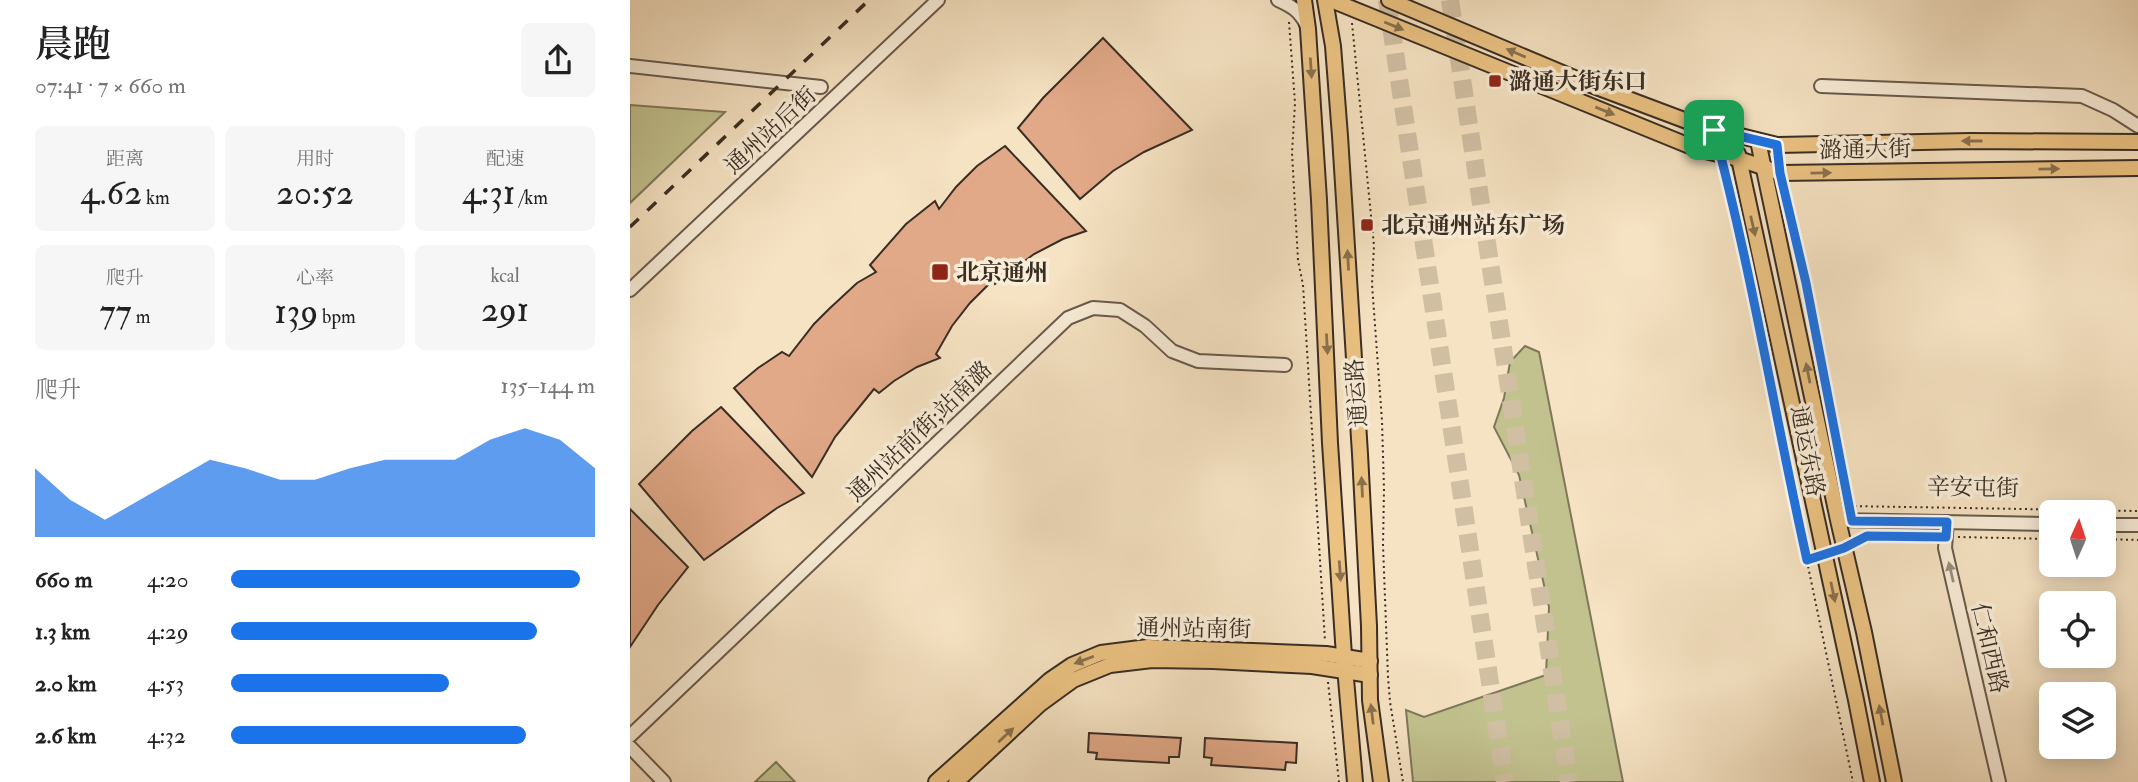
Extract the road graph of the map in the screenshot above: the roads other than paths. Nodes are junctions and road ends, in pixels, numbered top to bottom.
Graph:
1 (938, 0) edge
2 (1304, 0) edge
3 (1325, 0) edge
4 (1331, 0) edge
5 (1389, 0) edge
6 (1283, 2) edge
7 (1308, 29) junction
8 (630, 66) edge
9 (1821, 86) dead end
10 (821, 88) dead end
11 (2138, 125) edge
12 (1734, 135) junction
13 (1758, 141) junction
14 (2138, 142) edge
15 (1739, 159) junction
16 (1763, 167) junction
17 (2138, 168) edge
18 (630, 290) edge
19 (1285, 365) dead end
20 (1845, 521) junction
21 (1947, 522) junction
22 (2039, 524) edge
23 (2116, 525) edge
24 (2138, 525) edge
25 (1344, 656) junction
26 (1327, 662) junction
27 (1370, 668) junction
28 (1346, 672) junction
29 (630, 736) edge
30 (630, 747) edge
31 (664, 782) edge
32 (936, 782) edge
33 (956, 782) edge
34 (1355, 782) edge
35 (1381, 782) edge
36 (1872, 782) edge
37 (1894, 782) edge
38 (1999, 782) edge

1 - 18 street, 通州站后街
2 - 7 main road, 通运路
27 -> 3 main road, 通运路
4 -> 15 main road, 潞通大街
12 -> 5 main road, 潞通大街
6 - 7 street
7 -> 25 main road, 通运路
8 - 10 street
9 - 11 street
12 - 13 main road, 潞通大街
12 - 15 main road, 通运东路
14 -> 13 main road, 潞通大街
13 - 16 main road, 通运东路
15 - 16 main road, 潞通大街
15 -> 36 main road, 通运东路
16 -> 17 main road, 潞通大街
20 -> 16 main road, 通运东路
19 - 29 street, 通州站前街;站南潞
20 - 21 street, 辛安屯街
37 -> 20 main road, 通运东路
21 - 22 street, 辛安屯街
38 -> 21 street, 仁和西路
23 - 24 street
25 - 26 main road, 通州站南街
25 - 27 main road, 通州站南街
25 - 28 main road, 通运路
26 - 28 main road, 通州站南街
26 -> 32 main road, 通州站南街
33 -> 26 main road, 通州站南街
27 - 28 main road, 通州站南街
35 -> 27 main road, 通运路
28 - 34 main road, 通运路
30 - 31 street

